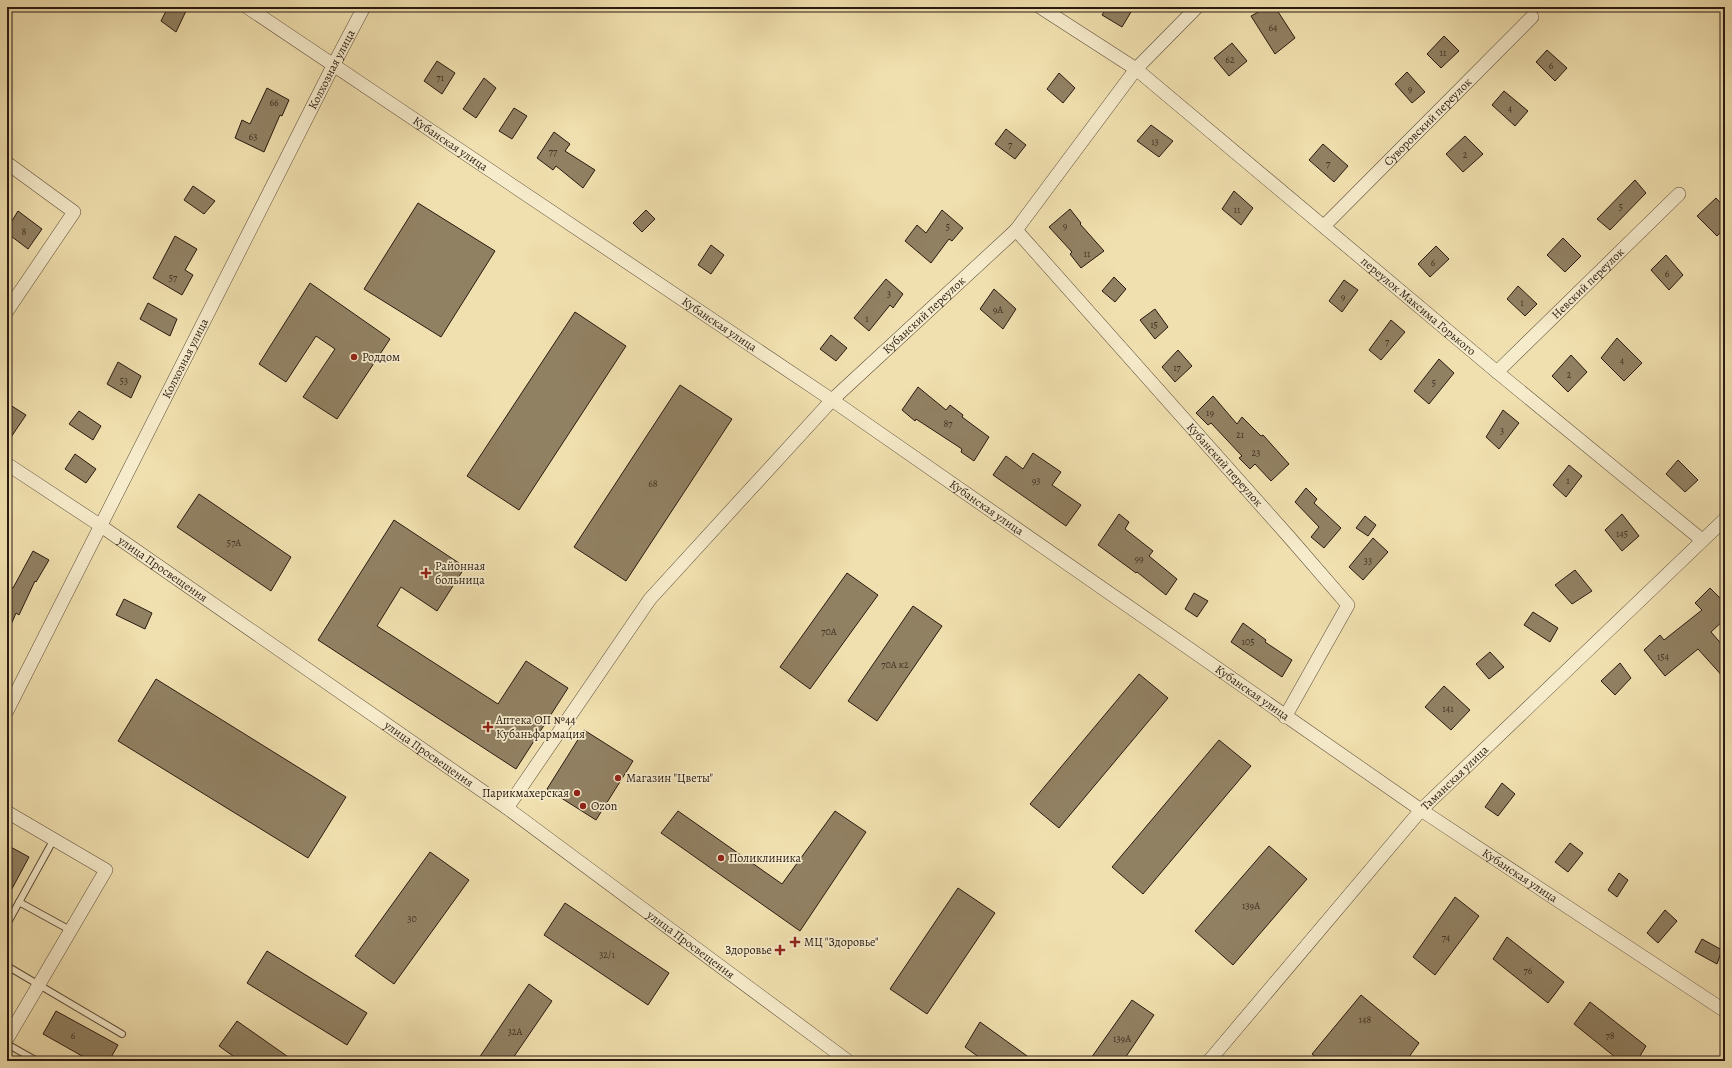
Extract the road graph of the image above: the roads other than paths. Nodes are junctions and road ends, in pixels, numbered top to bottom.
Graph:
1 (247, 7) edge
2 (364, 7) edge
3 (1040, 7) edge
4 (1197, 7) edge
5 (1532, 17) dead end
6 (334, 64) junction
7 (1136, 68) junction
8 (7, 163) edge
9 (1679, 194) dead end
10 (1324, 226) junction
11 (1016, 230) junction
12 (7, 311) edge
13 (1497, 372) junction
14 (832, 400) junction
15 (7, 464) edge
16 (1725, 519) edge
17 (101, 526) junction
18 (1702, 540) junction
19 (7, 711) edge
20 (1285, 717) junction
21 (507, 808) junction
22 (1421, 810) junction
23 (7, 812) edge
24 (54, 839) junction
25 (19, 902) junction
26 (8, 924) edge
27 (70, 930) junction
28 (7, 966) edge
29 (39, 985) junction
30 (1725, 1011) edge
31 (122, 1034) dead end
32 (7, 1039) edge
33 (7, 1044) edge
34 (37, 1061) edge
35 (848, 1061) edge
36 (1209, 1061) edge

1 - 6 street, Кубанская улица
2 - 6 street, Колхозная улица
3 - 7 street, переулок Максима Горького
4 - 7 street, Кубанский переулок
5 - 10 street, Суворовский переулок
6 - 14 street, Кубанская улица
6 - 17 street, Колхозная улица
7 - 10 street, переулок Максима Горького
7 - 11 street, Кубанский переулок
8 - 12 street
9 - 13 street, Невский переулок
10 - 13 street, переулок Максима Горького
11 - 14 street, Кубанский переулок
11 - 20 street, Кубанский переулок
13 - 18 street, переулок Максима Горького
14 - 20 street, Кубанская улица
14 - 21 street, Кубанский переулок
15 - 17 street, улица Просвещения
16 - 18 street, Таманская улица
17 - 19 street, Колхозная улица
17 - 21 street, улица Просвещения
18 - 22 street, Таманская улица
20 - 22 street, Кубанская улица
21 - 35 street, улица Просвещения
22 - 30 street, Кубанская улица
22 - 36 street, Таманская улица
23 - 24 street
24 - 25 lane
24 - 27 street
25 - 26 lane
25 - 27 lane
27 - 29 street
28 - 29 lane
29 - 31 lane
29 - 32 street
33 - 34 lane

